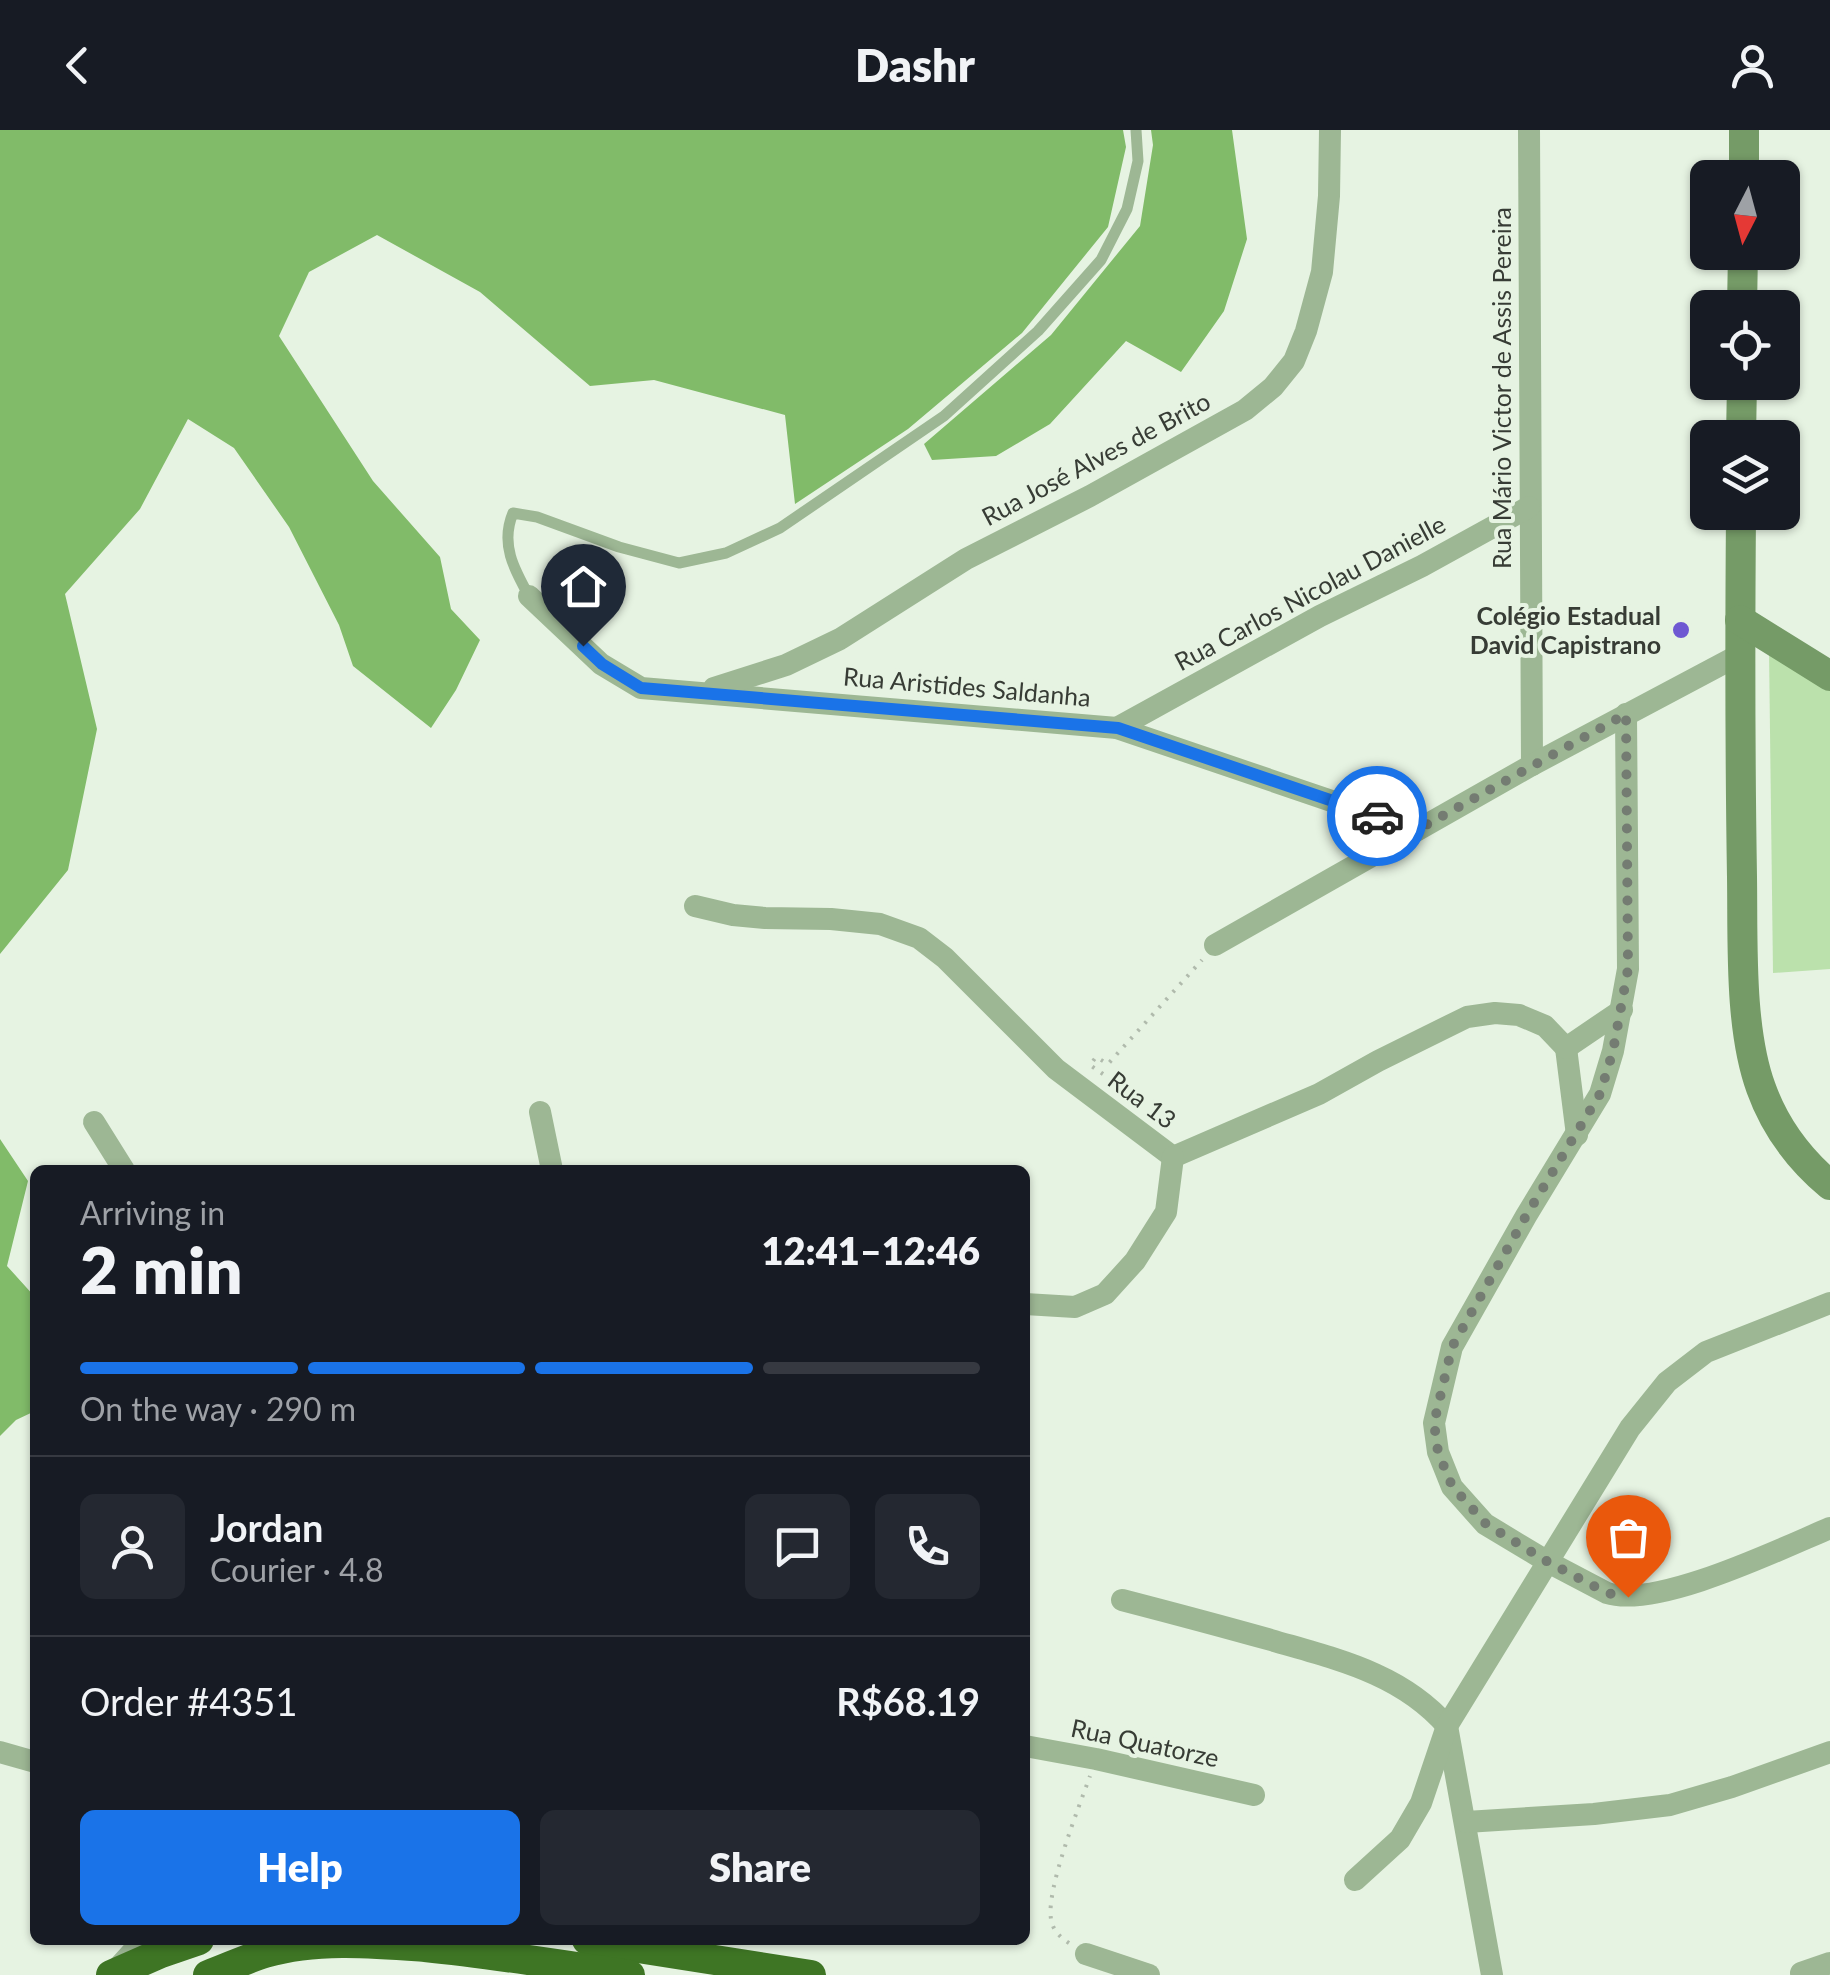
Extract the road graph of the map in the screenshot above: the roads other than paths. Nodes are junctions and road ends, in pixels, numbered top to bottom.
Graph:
1 (1136, 130) edge
2 (1330, 130) edge
3 (1529, 130) edge
4 (1744, 130) edge
5 (1744, 160) edge
6 (1530, 507) junction
7 (1741, 530) edge
8 (529, 596) joint
9 (1740, 620) junction
10 (1738, 655) junction
11 (1830, 676) edge
12 (701, 692) junction
13 (1626, 714) junction
14 (1118, 728) junction
15 (1532, 765) junction
16 (1417, 830) junction
17 (695, 906) dead end
18 (1215, 945) road end
19 (1622, 1010) junction
20 (1566, 1048) junction
21 (540, 1112) dead end
22 (94, 1122) dead end
23 (1577, 1135) junction
24 (1173, 1158) junction
25 (121, 1165) edge
26 (551, 1165) edge
27 (1830, 1185) edge
28 (1830, 1303) edge
29 (1030, 1304) edge
30 (1830, 1528) edge
31 (1548, 1562) junction
32 (1122, 1600) dead end
33 (1447, 1726) junction
34 (1030, 1747) edge
35 (0, 1752) edge
36 (1830, 1752) edge
37 (30, 1761) edge
38 (1254, 1795) dead end
39 (1466, 1822) junction
40 (1355, 1880) dead end
41 (138, 1945) edge
42 (184, 1945) edge
43 (316, 1945) edge
44 (403, 1945) edge
45 (618, 1945) edge
46 (1086, 1954) road end
47 (1830, 1963) edge
48 (1801, 1973) edge
49 (111, 1975) edge
50 (208, 1975) edge
51 (630, 1975) edge
52 (810, 1975) edge
53 (1149, 1975) edge
54 (1492, 1975) edge

1 - 8 lane
2 - 12 street, Rua José Alves de Brito
3 - 6 street, Rua Mário Victor de Assis Pereira
4 - 5 street
6 - 14 street, Rua Carlos Nicolau Danielle
6 - 15 street, Rua Mário Victor de Assis Pereira
7 - 9 street
8 - 12 street, Rua Aristides Saldanha
9 - 10 street
9 - 11 street
10 - 13 street
10 - 27 street
12 - 14 street, Rua Aristides Saldanha
13 - 15 street
13 - 19 street
14 - 16 street, Rua Aristides Saldanha
15 - 16 street
16 - 18 street
17 - 24 street, Rua 13
19 - 20 street
19 - 23 street
20 - 23 street
20 - 24 street, Rua 13
21 - 26 street
22 - 25 street
23 - 31 street
24 - 29 street
28 - 31 street
30 - 31 street
31 - 33 street
32 - 33 street
33 - 39 street
33 - 40 street
34 - 38 street, Rua Quatorze
35 - 37 street
36 - 39 street
39 - 54 street
41 - 49 street
42 - 49 highway
43 - 50 highway
44 - 51 highway
45 - 52 highway
46 - 53 street
47 - 48 street

